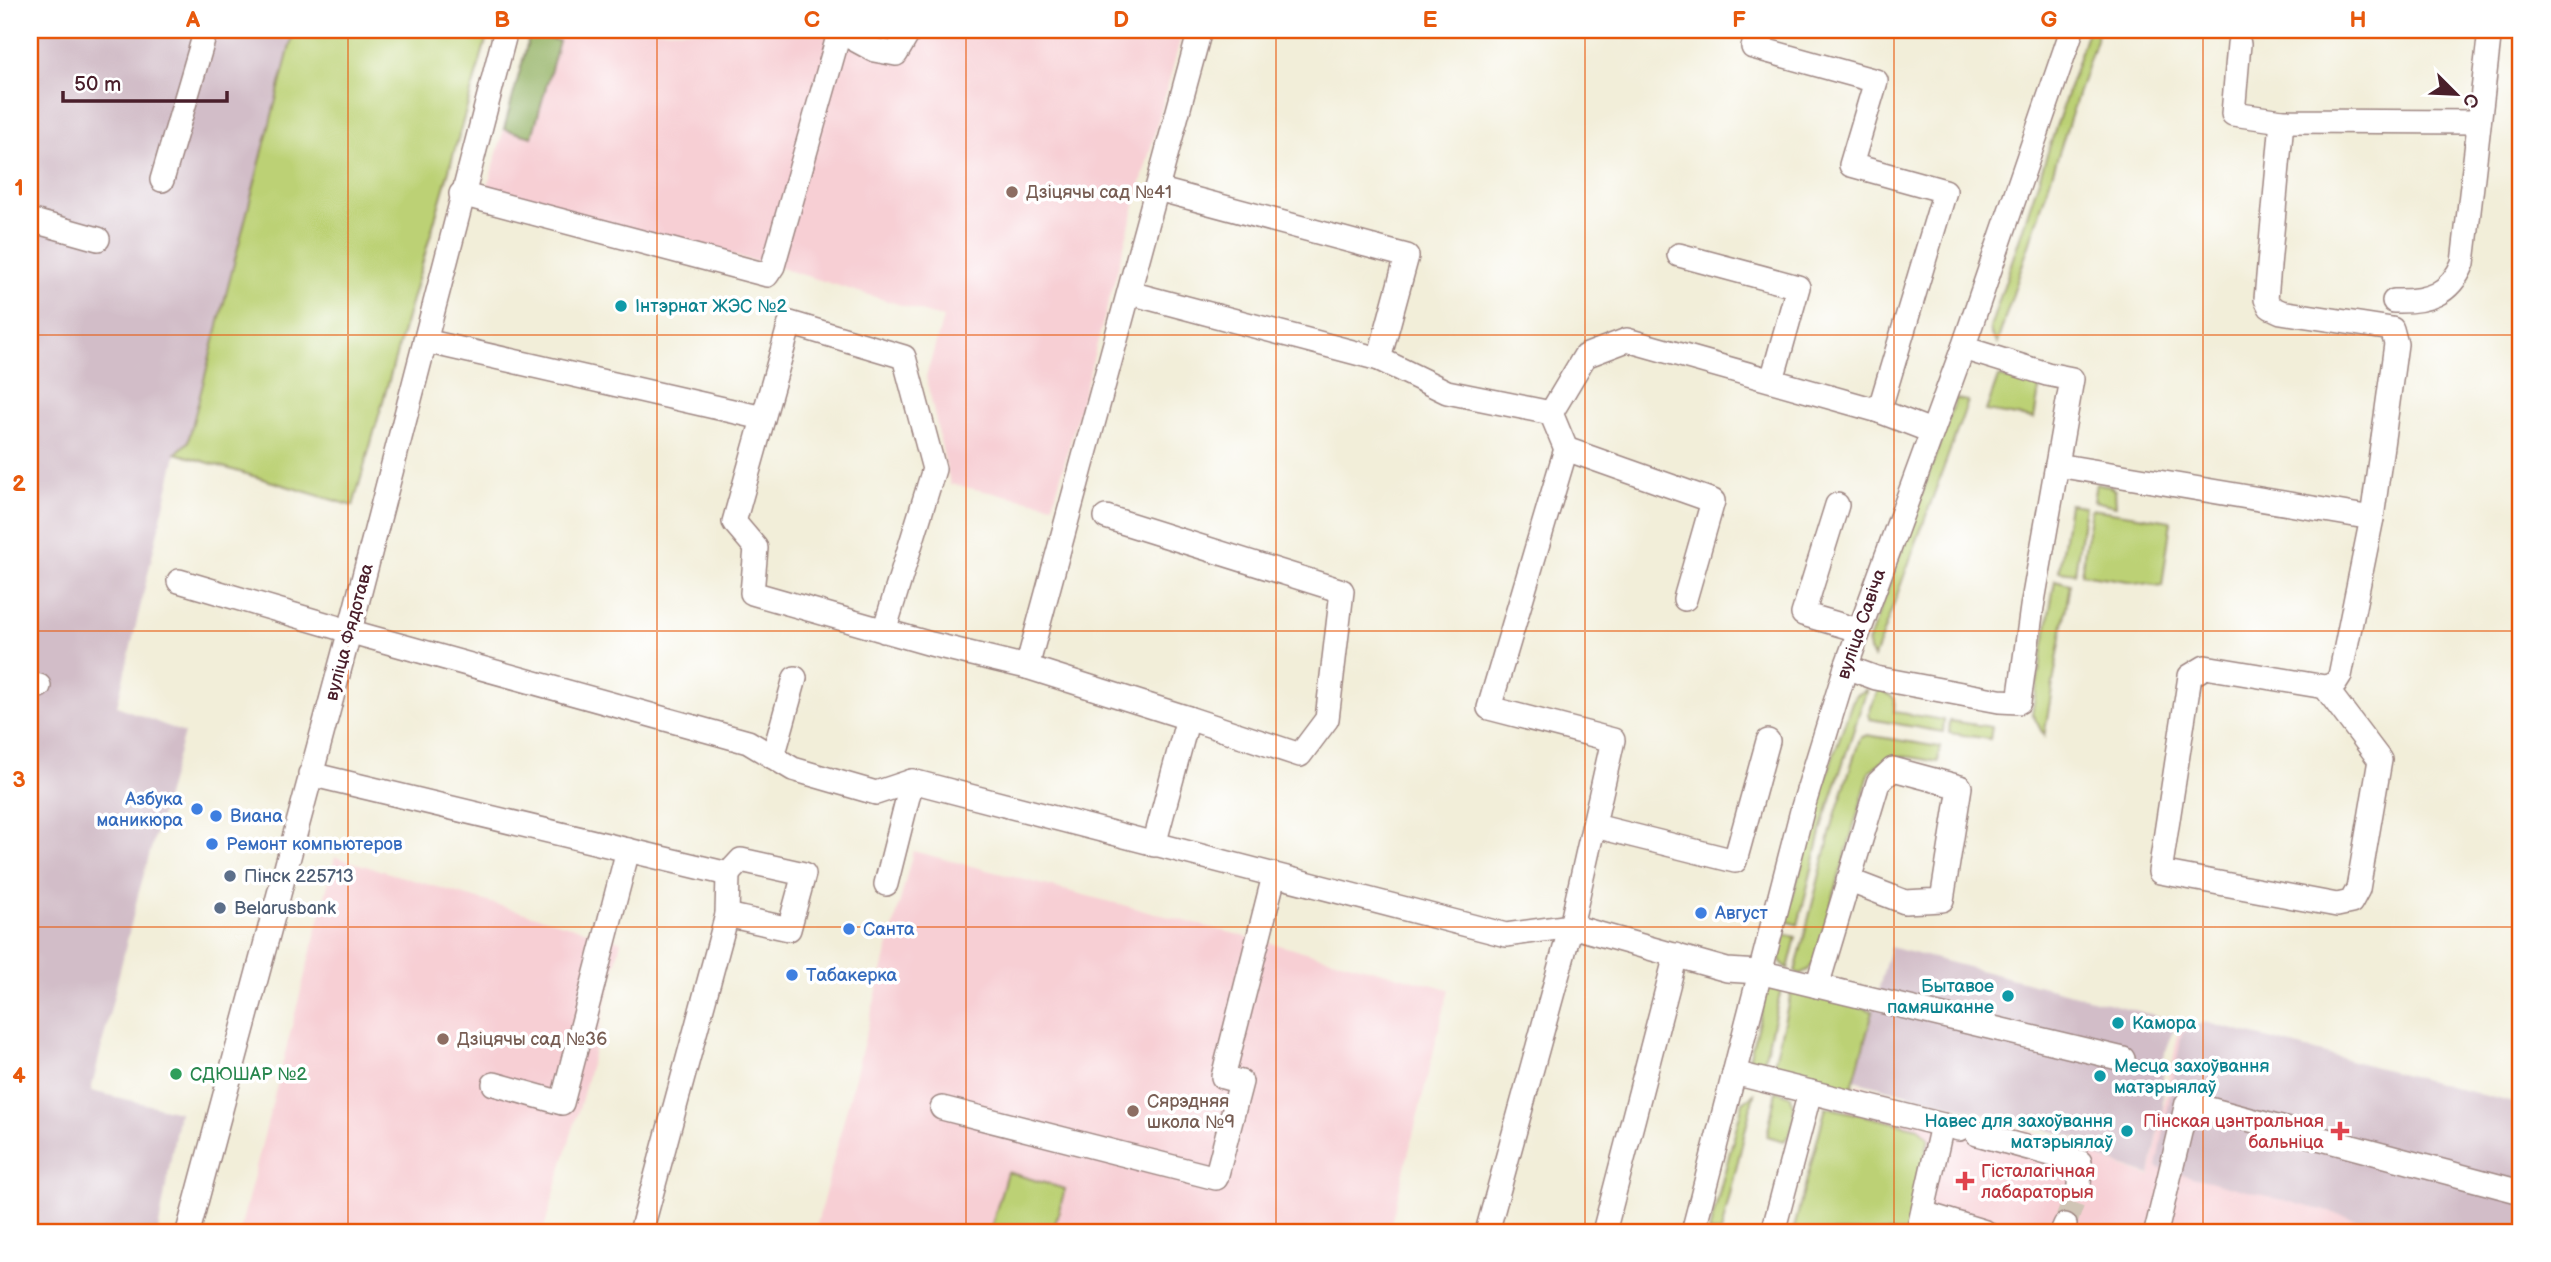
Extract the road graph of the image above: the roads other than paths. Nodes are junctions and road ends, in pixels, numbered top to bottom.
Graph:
1 (206, 30) edge
2 (506, 30) edge
3 (840, 30) edge
4 (910, 30) edge
5 (1200, 30) edge
6 (2072, 30) edge
7 (2490, 30) edge
8 (2239, 44) dead end
9 (1754, 47) dead end
10 (2282, 121) junction
11 (2479, 122) junction
12 (162, 180) dead end
13 (1157, 189) junction
14 (461, 194) junction
15 (30, 220) edge
16 (98, 239) dead end
17 (1679, 255) dead end
18 (1130, 293) junction
19 (2394, 301) dead end
20 (425, 341) junction
21 (1963, 348) junction
22 (1379, 359) junction
23 (1772, 380) junction
24 (1879, 411) junction
25 (1551, 412) junction
26 (763, 418) junction
27 (1931, 431) junction
28 (1566, 449) junction
29 (2057, 465) junction
30 (1837, 505) dead end
31 (1106, 517) dead end
32 (2372, 518) junction
33 (179, 581) dead end
34 (1685, 599) dead end
35 (350, 630) junction
36 (1858, 630) junction
37 (884, 631) junction
38 (1027, 667) junction
39 (1846, 667) junction
40 (795, 678) dead end
41 (2325, 687) junction
42 (1188, 718) junction
43 (1768, 741) dead end
44 (773, 757) junction
45 (310, 774) junction
46 (912, 781) junction
47 (1595, 826) junction
48 (1154, 845) junction
49 (628, 850) junction
50 (728, 874) junction
51 (1274, 876) junction
52 (1848, 880) junction
53 (886, 884) dead end
54 (727, 915) junction
55 (1571, 926) junction
56 (1676, 955) junction
57 (1759, 972) junction
58 (1817, 986) junction
59 (2123, 1059) dead end
60 (1734, 1073) junction
61 (494, 1084) dead end
62 (1810, 1092) junction
63 (942, 1108) dead end
64 (1959, 1130) junction
65 (2079, 1186) tunnel mouth
66 (2521, 1192) edge
67 (1921, 1223) edge
68 (188, 1232) edge
69 (641, 1232) edge
70 (1487, 1232) edge
71 (1604, 1232) edge
72 (1693, 1232) edge
73 (1773, 1232) edge
74 (1985, 1232) edge
75 (2156, 1232) edge

1 - 12 street
2 - 14 street, вуліца Фядотава
3 - 4 street
3 - 14 street
5 - 13 street
6 - 21 street, вуліца Савіча
7 - 11 street
8 - 10 street
9 - 24 street
10 - 11 street
10 - 32 street
11 - 19 street
13 - 18 street
13 - 22 street
14 - 20 street, вуліца Фядотава
15 - 16 street
17 - 23 street
18 - 22 street
18 - 38 street
20 - 26 street
20 - 35 street, вуліца Фядотава
21 - 27 street, вуліца Савіча
21 - 29 street
22 - 25 street
23 - 24 street
23 - 25 street
24 - 27 street
25 - 28 street
26 - 37 street
26 - 37 street
27 - 36 street, вуліца Савіча
28 - 34 street
28 - 47 street
29 - 32 street
29 - 39 street
30 - 36 street
31 - 42 street
32 - 41 street
33 - 35 street
35 - 44 street
35 - 45 street, вуліца Фядотава
36 - 39 street, вуліца Савіча
37 - 38 street
38 - 42 street
39 - 57 street, вуліца Савіча
40 - 44 street
41 - 41 street
42 - 48 street
43 - 47 street
44 - 46 street
45 - 49 street
45 - 68 street, вуліца Фядотава
46 - 48 street
46 - 53 street
47 - 55 street
48 - 51 street
49 - 50 street
49 - 61 street
50 - 54 street
50 - 54 street
51 - 55 street
51 - 63 street
52 - 52 street
52 - 58 street
54 - 69 street
55 - 56 street
55 - 70 street
56 - 57 street
56 - 71 street
57 - 58 street
57 - 60 street, вуліца Савіча
58 - 59 street
60 - 62 street
60 - 72 street, вуліца Савіча
62 - 64 street
62 - 73 street
64 - 65 street
64 - 67 street
66 - 75 street
67 - 74 street

